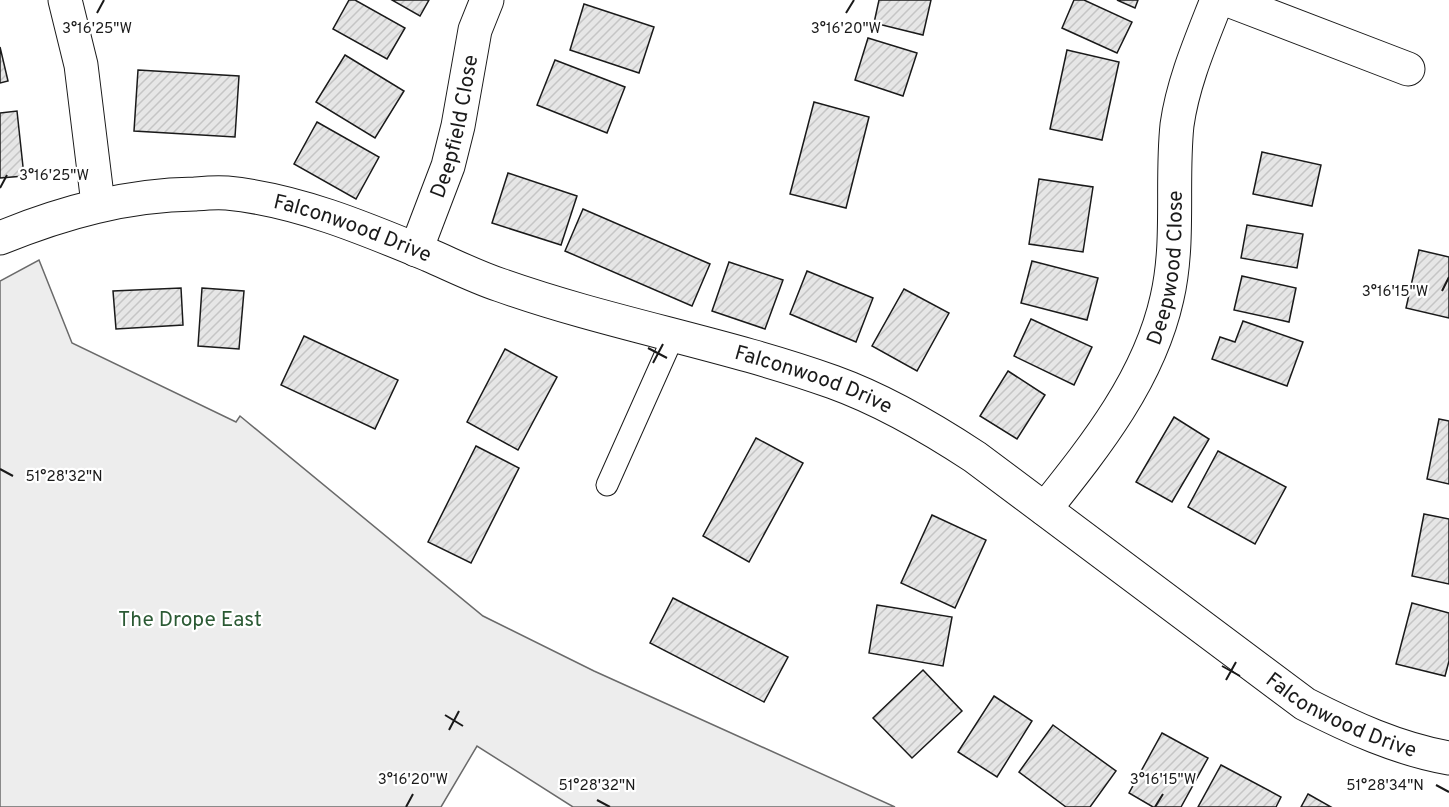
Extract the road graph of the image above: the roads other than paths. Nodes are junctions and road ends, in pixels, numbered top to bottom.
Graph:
1 (65, 0) edge
2 (487, 0) edge
3 (1217, 0) edge
4 (1228, 0) edge
5 (1408, 69) dead end
6 (99, 204) junction
7 (0, 238) edge
8 (416, 250) junction
9 (674, 335) junction
10 (607, 485) dead end
11 (1045, 509) junction
12 (1449, 758) edge

1 - 6 street
2 - 8 street, Deepfield Close
3 - 11 street, Deepwood Close
4 - 5 street
6 - 7 street, Falconwood Drive
6 - 8 street, Falconwood Drive
8 - 9 street, Falconwood Drive
9 - 10 lane
9 - 11 street, Falconwood Drive
11 - 12 street, Falconwood Drive

